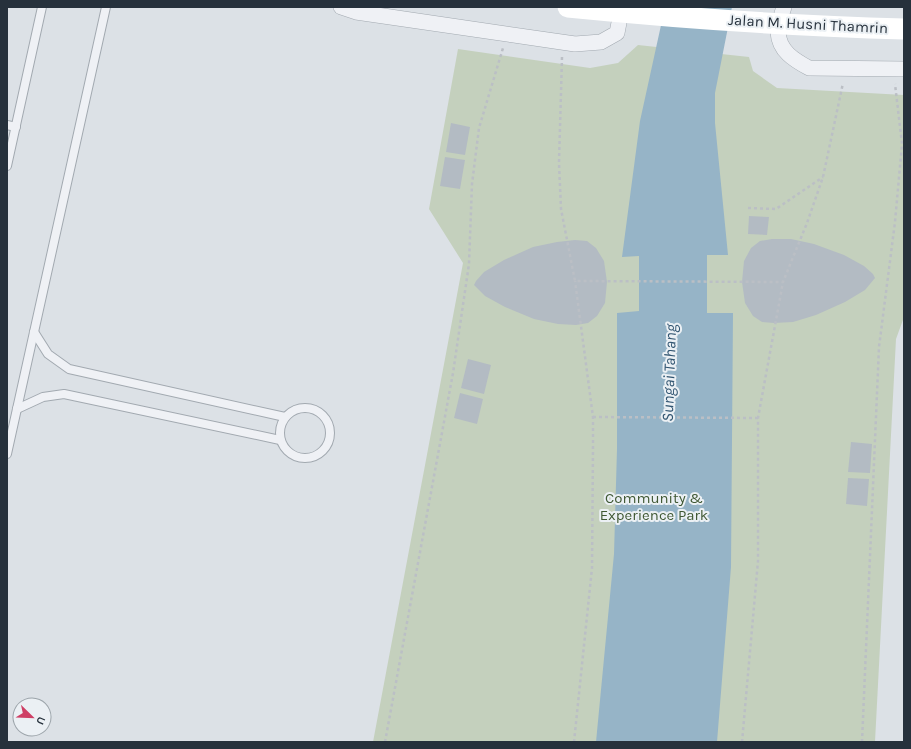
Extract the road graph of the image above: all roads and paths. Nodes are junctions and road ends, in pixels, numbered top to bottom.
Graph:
1 (42, 7) edge
2 (106, 7) edge
3 (341, 7) edge
4 (568, 7) edge
5 (622, 7) edge
6 (784, 7) edge
7 (904, 30) edge
8 (507, 34) junction
9 (562, 42) junction
10 (846, 69) junction
11 (899, 69) edge
12 (7, 125) edge
13 (16, 127) junction
14 (7, 166) edge
15 (823, 177) junction
16 (748, 208) dead end
17 (575, 282) junction
18 (783, 282) junction
19 (34, 332) junction
20 (17, 409) junction
21 (285, 417) junction
22 (593, 417) junction
23 (758, 418) junction
24 (280, 440) junction
25 (7, 454) edge
26 (385, 742) edge
27 (574, 742) edge
28 (742, 742) edge
29 (862, 742) edge

1 - 13 lane
2 - 19 lane
3 - 8 street
4 - 7 main road, Jalan M. Husni Thamrin, bridge
5 - 9 street
6 - 10 street
8 - 9 street
8 - 26 path
9 - 17 path
10 - 11 street
10 - 15 path
11 - 29 path
12 - 13 lane
13 - 14 lane
15 - 16 path
15 - 18 path
17 - 18 path
17 - 22 path
18 - 23 path
19 - 20 lane
19 - 21 lane
20 - 24 lane
20 - 25 lane
21 - 24 lane
21 - 24 lane
22 - 23 path
22 - 27 path
23 - 28 path

